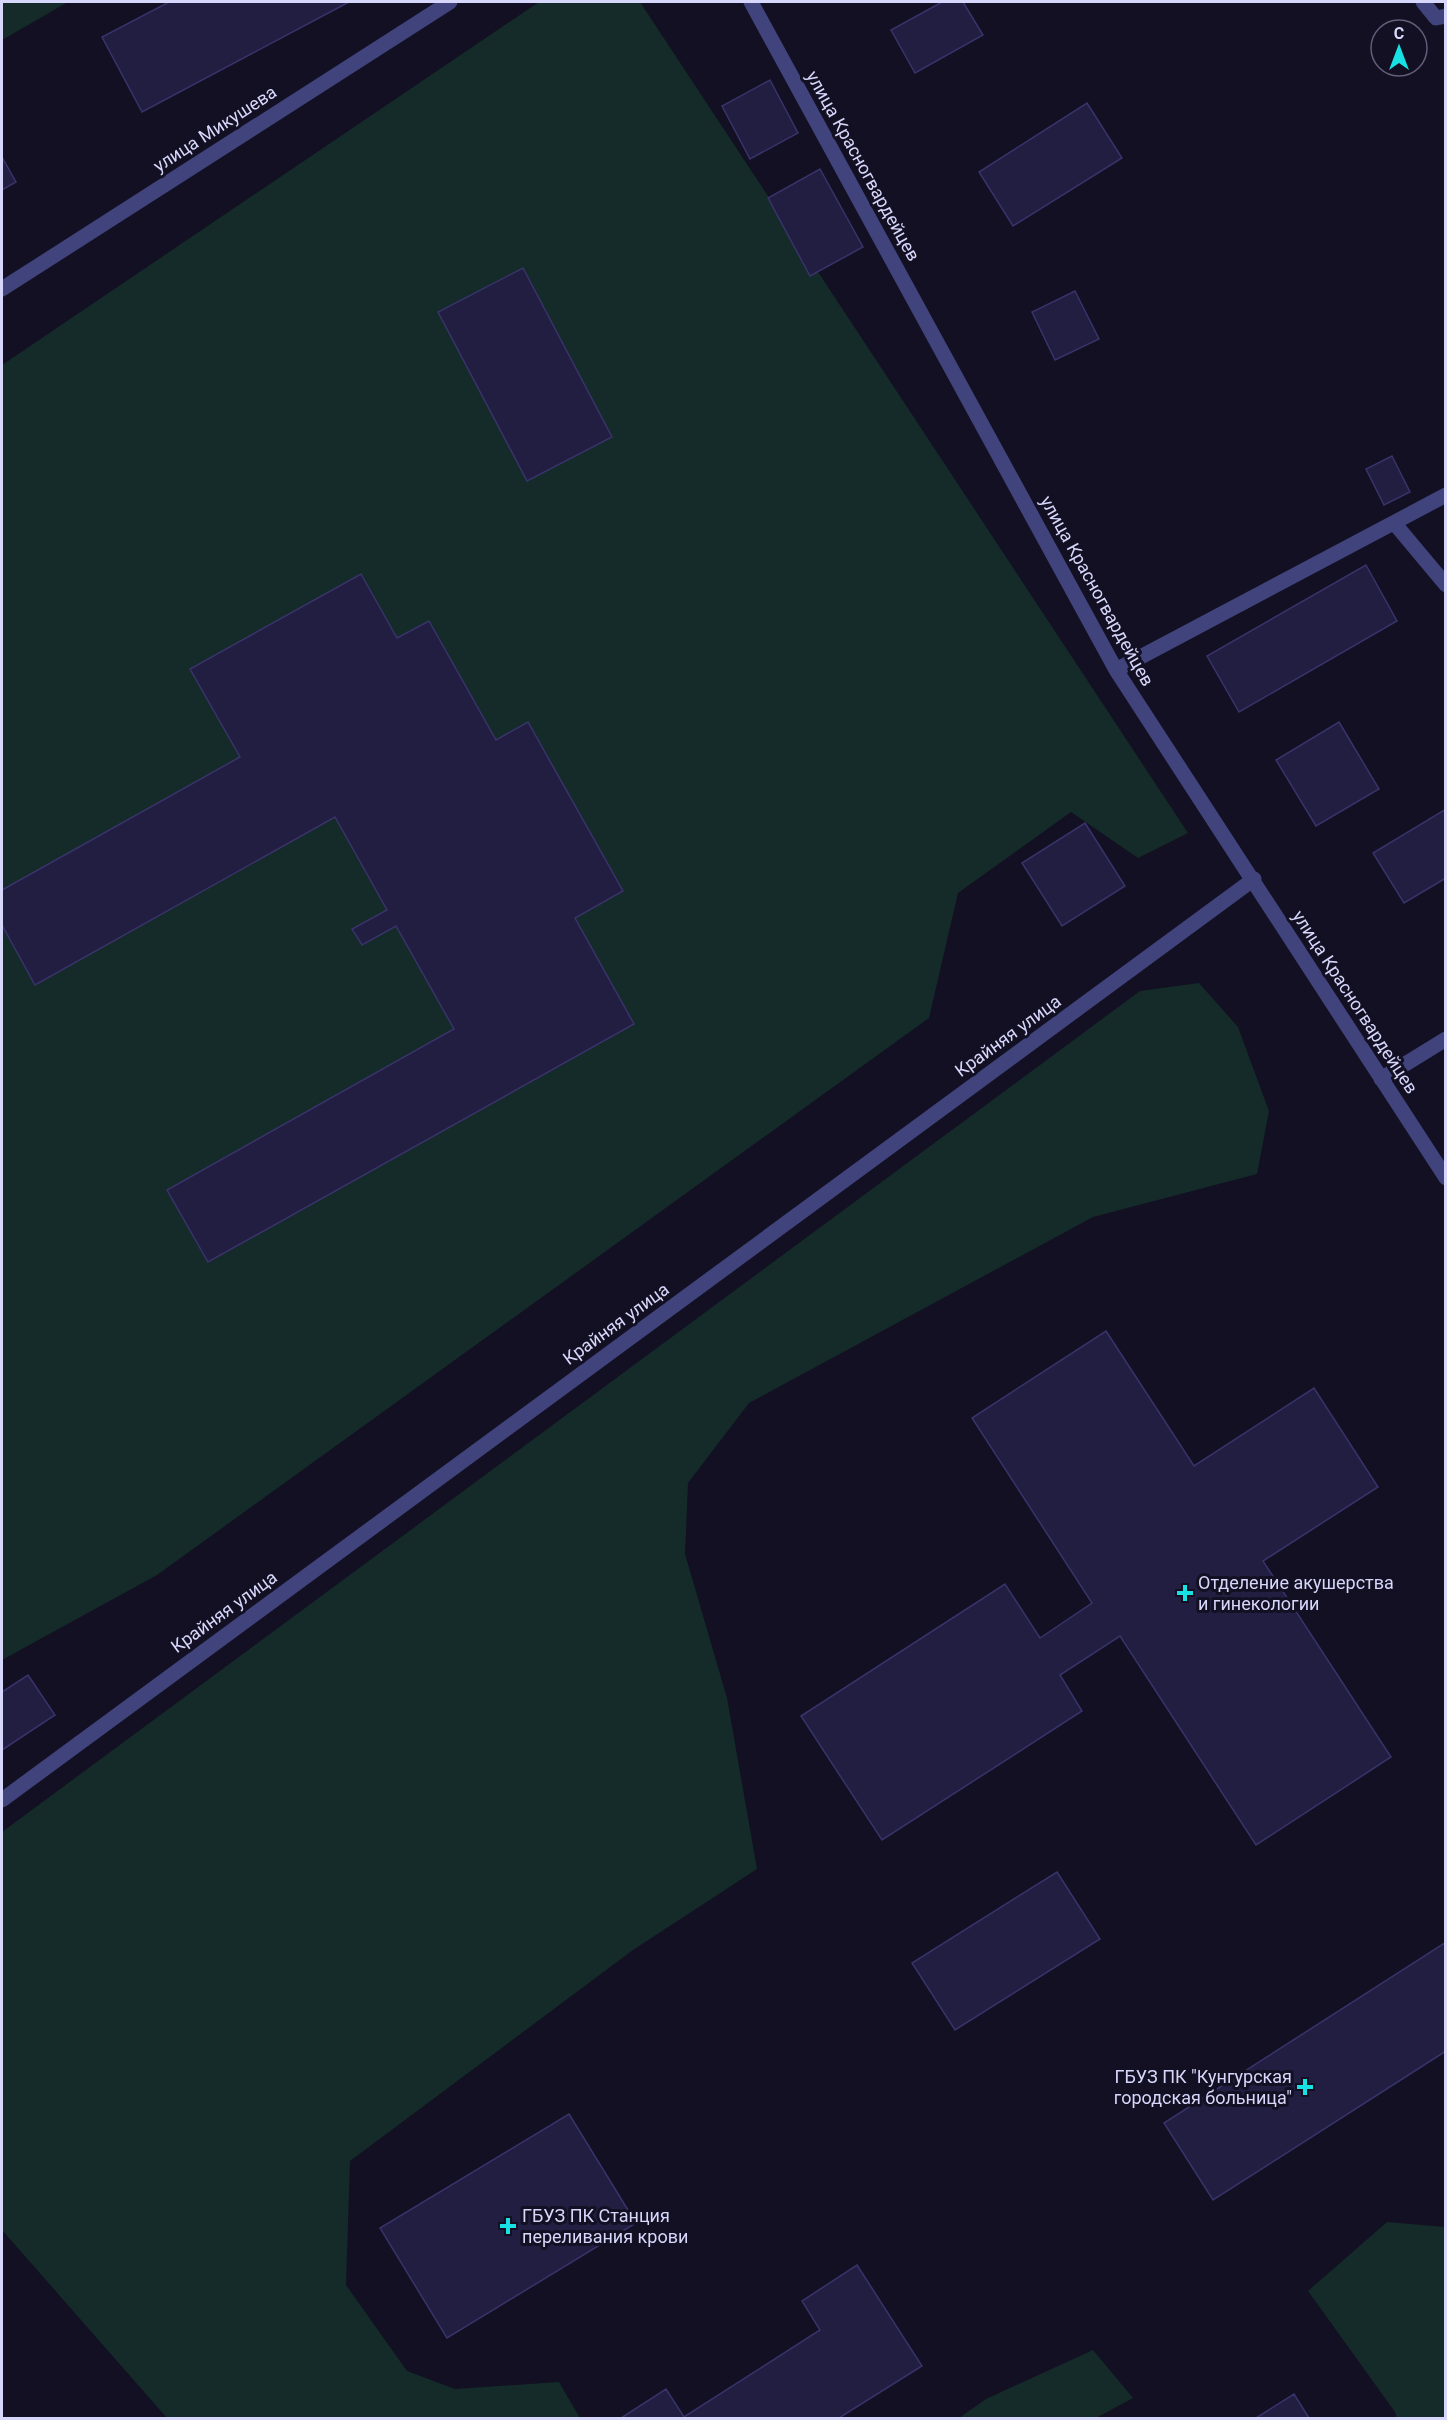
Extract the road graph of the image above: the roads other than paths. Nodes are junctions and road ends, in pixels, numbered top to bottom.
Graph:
1 (450, 2) edge
2 (752, 2) edge
3 (1423, 2) edge
4 (1446, 16) edge
5 (2, 289) edge
6 (1446, 495) edge
7 (1395, 524) junction
8 (1446, 585) edge
9 (1116, 670) junction
10 (1254, 879) junction
11 (1446, 1039) edge
12 (1381, 1079) junction
13 (1446, 1178) edge
14 (2, 1800) edge

1 - 5 street, улица Микушева
2 - 9 street, улица Красногвардейцев
3 - 4 street
6 - 7 street
7 - 8 street
7 - 9 street
9 - 10 street, улица Красногвардейцев
10 - 12 street, улица Красногвардейцев
10 - 14 street, Крайняя улица
11 - 12 street
12 - 13 street, улица Красногвардейцев

